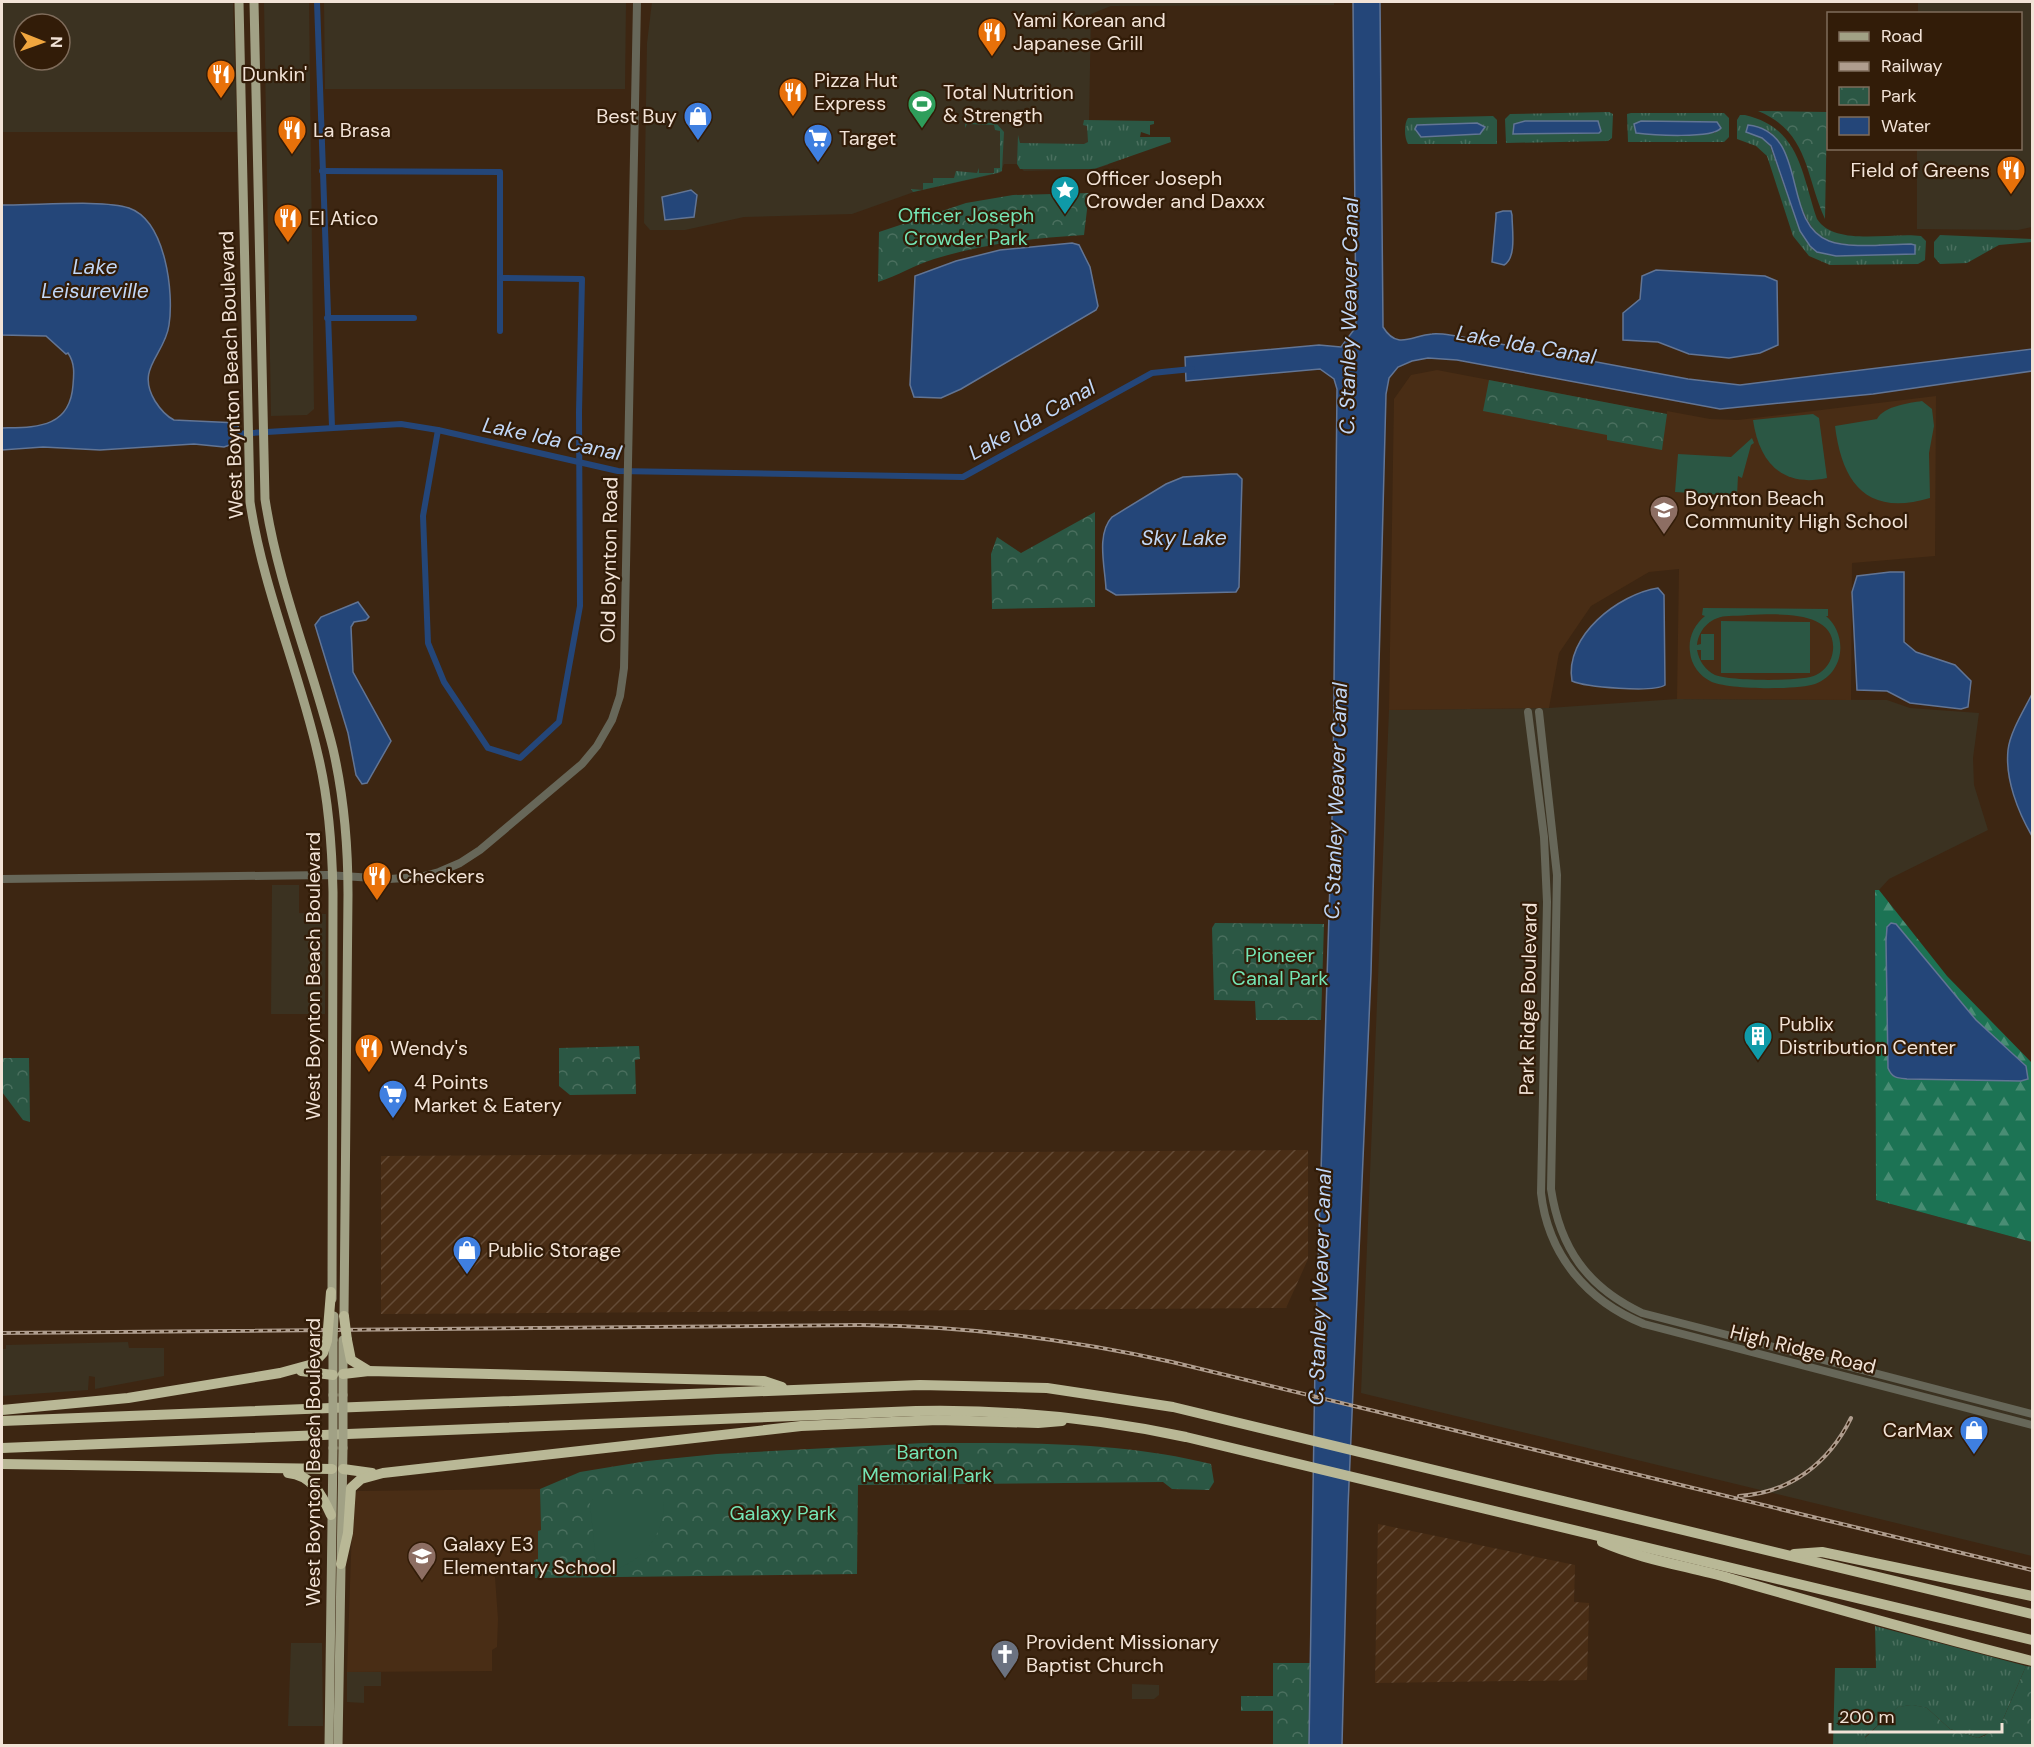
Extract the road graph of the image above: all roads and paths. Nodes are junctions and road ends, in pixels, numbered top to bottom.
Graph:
1 (240, 2) edge
2 (254, 2) edge
3 (637, 2) edge
4 (242, 101) junction
5 (256, 115) junction
6 (242, 123) junction
7 (256, 138) junction
8 (1528, 712) dead end
9 (1539, 712) dead end
10 (333, 876) junction
11 (348, 877) junction
12 (2, 879) edge
13 (332, 994) junction
14 (345, 1070) junction
15 (1585, 1271) joint
16 (1577, 1279) joint
17 (331, 1292) joint
18 (344, 1316) joint
19 (337, 1340) junction
20 (369, 1371) junction
21 (280, 1373) junction
22 (338, 1375) junction
23 (791, 1390) junction
24 (2, 1410) edge
25 (2032, 1414) edge
26 (1083, 1419) junction
27 (2, 1421) edge
28 (2032, 1425) edge
29 (2, 1448) edge
30 (2, 1464) edge
31 (252, 1468) junction
32 (337, 1469) junction
33 (383, 1473) junction
34 (331, 1515) junction
35 (1575, 1530) junction
36 (1783, 1555) junction
37 (341, 1564) junction
38 (2032, 1596) edge
39 (2032, 1614) edge
40 (2032, 1640) edge
41 (330, 1646) junction
42 (2032, 1661) edge
43 (339, 1708) junction
44 (329, 1746) edge
45 (338, 1746) edge

1 - 4 main road, West Boynton Beach Boulevard
2 - 5 main road, West Boynton Beach Boulevard
3 - 11 street, Old Boynton Road
4 - 5 main road
4 - 6 main road, West Boynton Beach Boulevard
5 - 7 main road, West Boynton Beach Boulevard
6 - 7 main road
6 - 10 main road, West Boynton Beach Boulevard
7 - 11 main road, West Boynton Beach Boulevard
8 - 16 street, Park Ridge Boulevard
9 - 15 street, Park Ridge Boulevard
10 - 11 street, Old Boynton Road
10 - 12 street, Old Boynton Road
10 - 13 main road, West Boynton Beach Boulevard
11 - 14 main road, West Boynton Beach Boulevard
13 - 14 main road
13 - 17 main road, West Boynton Beach Boulevard
14 - 18 main road, West Boynton Beach Boulevard
15 - 25 street, High Ridge Road
16 - 28 street, High Ridge Road
17 - 19 highway, bridge
18 - 19 highway, bridge
19 - 20 highway
19 - 21 highway
19 - 22 main road, West Boynton Beach Boulevard
20 - 22 highway
20 - 23 highway
21 - 22 highway
21 - 24 highway
22 - 32 main road, West Boynton Beach Boulevard, bridge
23 - 27 highway
23 - 36 highway
26 - 29 highway
26 - 33 highway
26 - 35 highway
30 - 31 highway
31 - 32 highway
31 - 34 highway
32 - 33 highway
32 - 34 main road, West Boynton Beach Boulevard
32 - 37 main road, West Boynton Beach Boulevard
33 - 37 highway
34 - 41 main road, West Boynton Beach Boulevard
35 - 40 highway
35 - 42 highway
36 - 38 highway
36 - 39 highway
37 - 43 main road, West Boynton Beach Boulevard
41 - 43 main road
41 - 44 main road, West Boynton Beach Boulevard
43 - 45 main road, West Boynton Beach Boulevard

